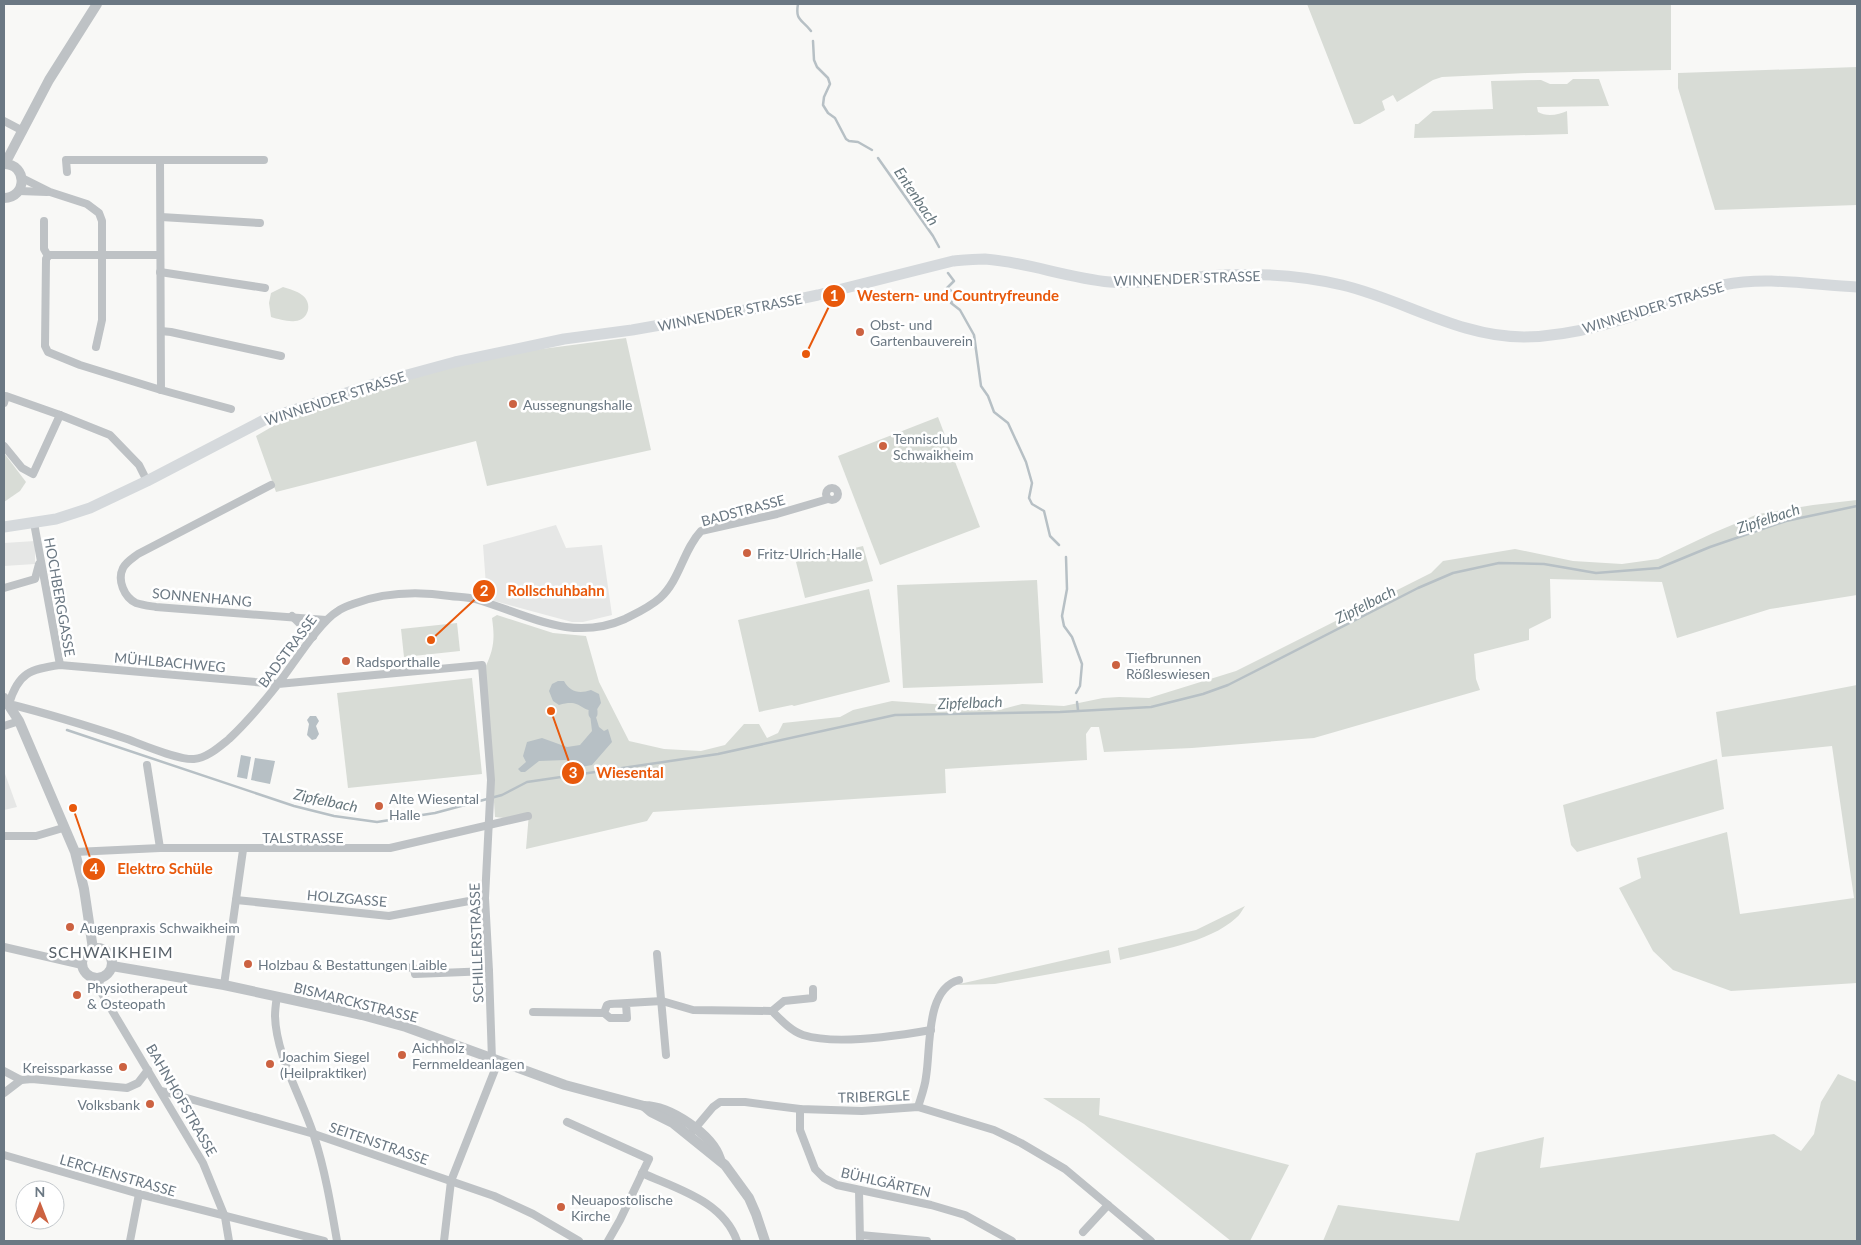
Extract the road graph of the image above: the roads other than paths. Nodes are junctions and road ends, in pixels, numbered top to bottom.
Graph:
1 (97, 4) edge
2 (4, 121) edge
3 (22, 131) junction
4 (160, 160) junction
5 (264, 160) dead end
6 (4, 164) edge
7 (67, 172) dead end
8 (19, 173) junction
9 (19, 192) junction
10 (50, 192) junction
11 (4, 200) edge
12 (161, 216) junction
13 (44, 222) dead end
14 (260, 223) dead end
15 (103, 254) junction
16 (160, 255) junction
17 (48, 256) junction
18 (160, 272) junction
19 (1857, 287) edge
20 (265, 288) dead end
21 (161, 331) junction
22 (96, 347) dead end
23 (281, 356) dead end
24 (161, 390) junction
25 (4, 403) edge
26 (231, 410) dead end
27 (60, 415) junction
28 (4, 446) edge
29 (147, 481) junction
30 (271, 485) dead end
31 (828, 499) dead end
32 (34, 523) junction
33 (4, 527) edge
34 (39, 554) junction
35 (4, 588) edge
36 (292, 616) junction
37 (326, 620) junction
38 (313, 637) junction
39 (60, 665) junction
40 (278, 684) junction
41 (6, 701) edge
42 (18, 719) junction
43 (4, 726) edge
44 (147, 765) dead end
45 (491, 780) joint
46 (528, 816) dead end
47 (489, 826) junction
48 (63, 828) junction
49 (4, 836) edge
50 (160, 848) junction
51 (243, 850) junction
52 (74, 852) junction
53 (485, 898) junction
54 (236, 900) junction
55 (4, 947) edge
56 (93, 949) junction
57 (657, 954) dead end
58 (82, 965) junction
59 (112, 966) junction
60 (390, 966) dead end
61 (489, 971) junction
62 (99, 978) junction
63 (959, 980) dead end
64 (224, 985) junction
65 (813, 989) dead end
66 (277, 996) junction
67 (662, 1001) junction
68 (626, 1004) junction
69 (772, 1011) junction
70 (533, 1012) dead end
71 (604, 1013) junction
72 (931, 1030) junction
73 (666, 1055) dead end
74 (495, 1061) junction
75 (148, 1070) junction
76 (4, 1071) edge
77 (21, 1080) junction
78 (162, 1091) junction
79 (4, 1093) edge
80 (918, 1107) junction
81 (800, 1109) junction
82 (567, 1122) dead end
83 (692, 1132) junction
84 (314, 1134) junction
85 (4, 1155) edge
86 (642, 1172) junction
87 (451, 1181) junction
88 (859, 1190) junction
89 (139, 1194) junction
90 (1108, 1205) junction
91 (225, 1217) junction
92 (1083, 1232) dead end
93 (860, 1238) edge
94 (130, 1241) edge
95 (229, 1241) edge
96 (324, 1241) edge
97 (337, 1241) edge
98 (444, 1241) edge
99 (579, 1241) edge
100 (608, 1241) edge
101 (737, 1241) edge
102 (765, 1241) edge
103 (927, 1241) edge
104 (1012, 1241) edge
105 (1151, 1241) edge

1 - 3 street
2 - 3 street
3 - 6 street
3 - 8 street
4 - 5 street
4 - 7 street
4 - 12 street
6 - 8 street
8 - 9 street
8 - 10 street
9 - 10 street
9 - 11 street
10 - 15 street
12 - 14 street
12 - 16 street
13 - 17 street
15 - 16 street
15 - 17 street
15 - 22 street
16 - 18 street
17 - 24 street
18 - 20 street
18 - 21 street
19 - 29 main road, WINNENDER STRASSE
21 - 23 street
21 - 24 street
24 - 26 street
25 - 27 street
27 - 28 street
27 - 29 street
29 - 32 main road, WINNENDER STRASSE
30 - 36 street, SONNENHANG
31 - 37 street, BADSTRASSE
32 - 33 main road, WINNENDER STRASSE
32 - 34 street, HOCHBERGGASSE
34 - 35 street
34 - 39 street, HOCHBERGGASSE
36 - 37 street, SONNENHANG
36 - 38 street
37 - 38 street, BADSTRASSE
38 - 40 street, BADSTRASSE
39 - 40 street, MÜHLBACHWEG
39 - 41 street, HOCHBERGGASSE
40 - 41 street, BADSTRASSE
40 - 45 street, MÜHLBACHWEG
41 - 42 street
42 - 43 street
42 - 48 street
44 - 50 street
45 - 47 street, SCHILLERSTRASSE
46 - 47 street, TALSTRASSE
47 - 51 street, TALSTRASSE
47 - 53 street, SCHILLERSTRASSE
48 - 49 street
48 - 52 street
50 - 51 street, TALSTRASSE
50 - 52 street, TALSTRASSE
51 - 54 street
52 - 56 street
53 - 54 street, HOLZGASSE
53 - 61 street, SCHILLERSTRASSE
54 - 64 street
55 - 58 street
56 - 58 street
56 - 59 street
57 - 67 street
58 - 62 street
59 - 62 street
59 - 64 street, BISMARCKSTRASSE
60 - 61 street
61 - 74 street, SCHILLERSTRASSE
62 - 75 street, BAHNHOFSTRASSE
63 - 72 street
64 - 66 street, BISMARCKSTRASSE
65 - 69 street
66 - 74 street, BISMARCKSTRASSE
66 - 84 street
67 - 68 street
67 - 69 street
67 - 73 street
68 - 71 street
68 - 71 street
69 - 72 street
70 - 71 street
72 - 80 street
74 - 83 street, BISMARCKSTRASSE
74 - 87 street, SCHILLERSTRASSE
75 - 77 street
75 - 78 street, BAHNHOFSTRASSE
76 - 77 street
77 - 79 street
78 - 84 street, SEITENSTRASSE
78 - 91 street, BAHNHOFSTRASSE
80 - 81 street, TRIBERGLE
80 - 90 street, TRIBERGLE
81 - 83 street, TRIBERGLE
81 - 88 street, BÜHLGÄRTEN
82 - 86 street
83 - 102 street, BISMARCKSTRASSE
84 - 87 street, SEITENSTRASSE
84 - 97 street
85 - 89 street, LERCHENSTRASSE
86 - 100 street
86 - 101 street
87 - 98 street, SCHILLERSTRASSE
87 - 99 street, SEITENSTRASSE
88 - 93 street
88 - 104 street, BÜHLGÄRTEN
89 - 91 street, LERCHENSTRASSE
89 - 94 street
90 - 92 street
90 - 105 street, TRIBERGLE
91 - 95 street, BAHNHOFSTRASSE
91 - 96 street, LERCHENSTRASSE
93 - 103 street

